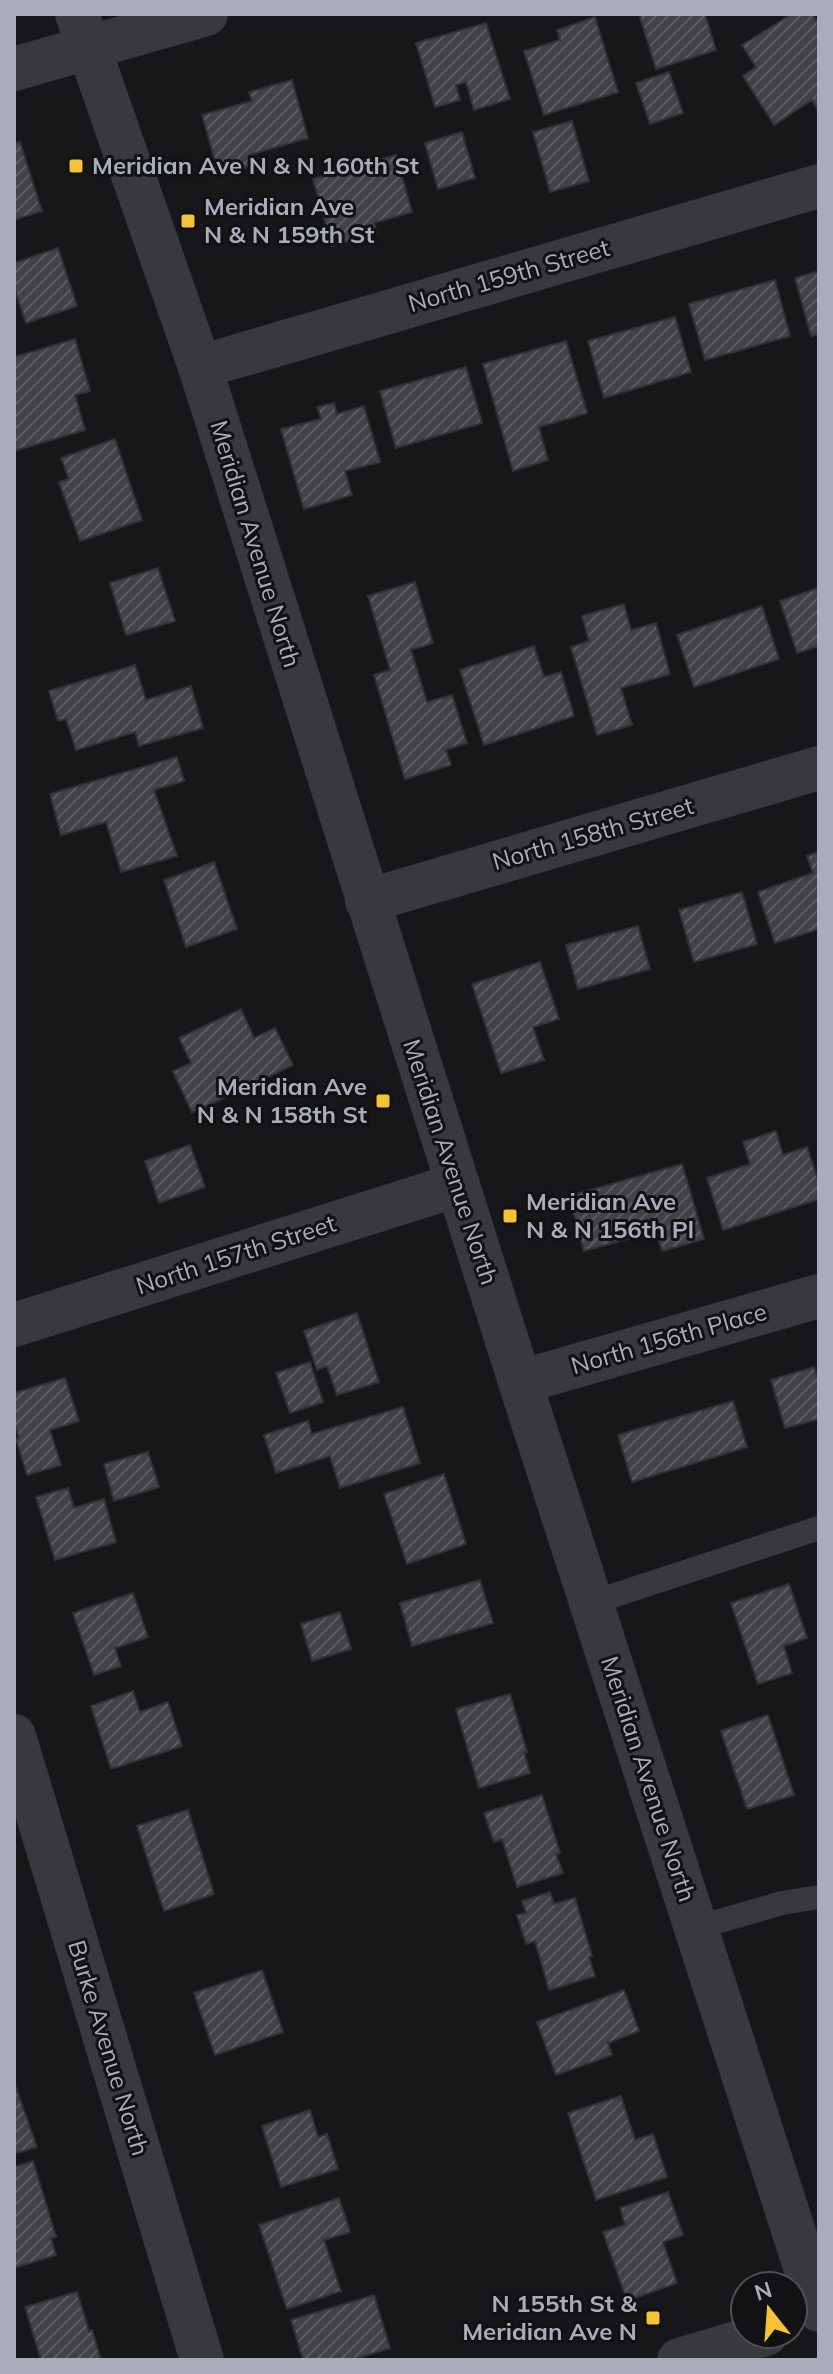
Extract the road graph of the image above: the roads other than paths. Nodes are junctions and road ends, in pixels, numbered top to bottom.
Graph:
1 (206, 14) edge
2 (83, 31) edge
3 (14, 69) edge
4 (819, 186) edge
5 (200, 367) junction
6 (819, 768) edge
7 (367, 901) junction
8 (457, 1185) junction
9 (819, 1296) edge
10 (14, 1325) edge
11 (520, 1382) junction
12 (819, 1528) edge
13 (591, 1603) junction
14 (14, 1736) edge
15 (819, 1897) edge
16 (696, 1928) junction
17 (819, 2310) edge
18 (729, 2345) edge
19 (202, 2360) edge
20 (679, 2360) edge

1 - 2 street
2 - 3 street
2 - 5 street, Meridian Avenue North
4 - 5 street, North 159th Street
5 - 7 street, Meridian Avenue North
6 - 7 street, North 158th Street
7 - 8 street, Meridian Avenue North
8 - 10 street, North 157th Street
8 - 11 street, Meridian Avenue North
9 - 11 street, North 156th Place
11 - 13 street, Meridian Avenue North
12 - 13 lane
13 - 16 street, Meridian Avenue North
14 - 19 street, Burke Avenue North
15 - 16 lane
16 - 17 street, Meridian Avenue North
18 - 20 street

